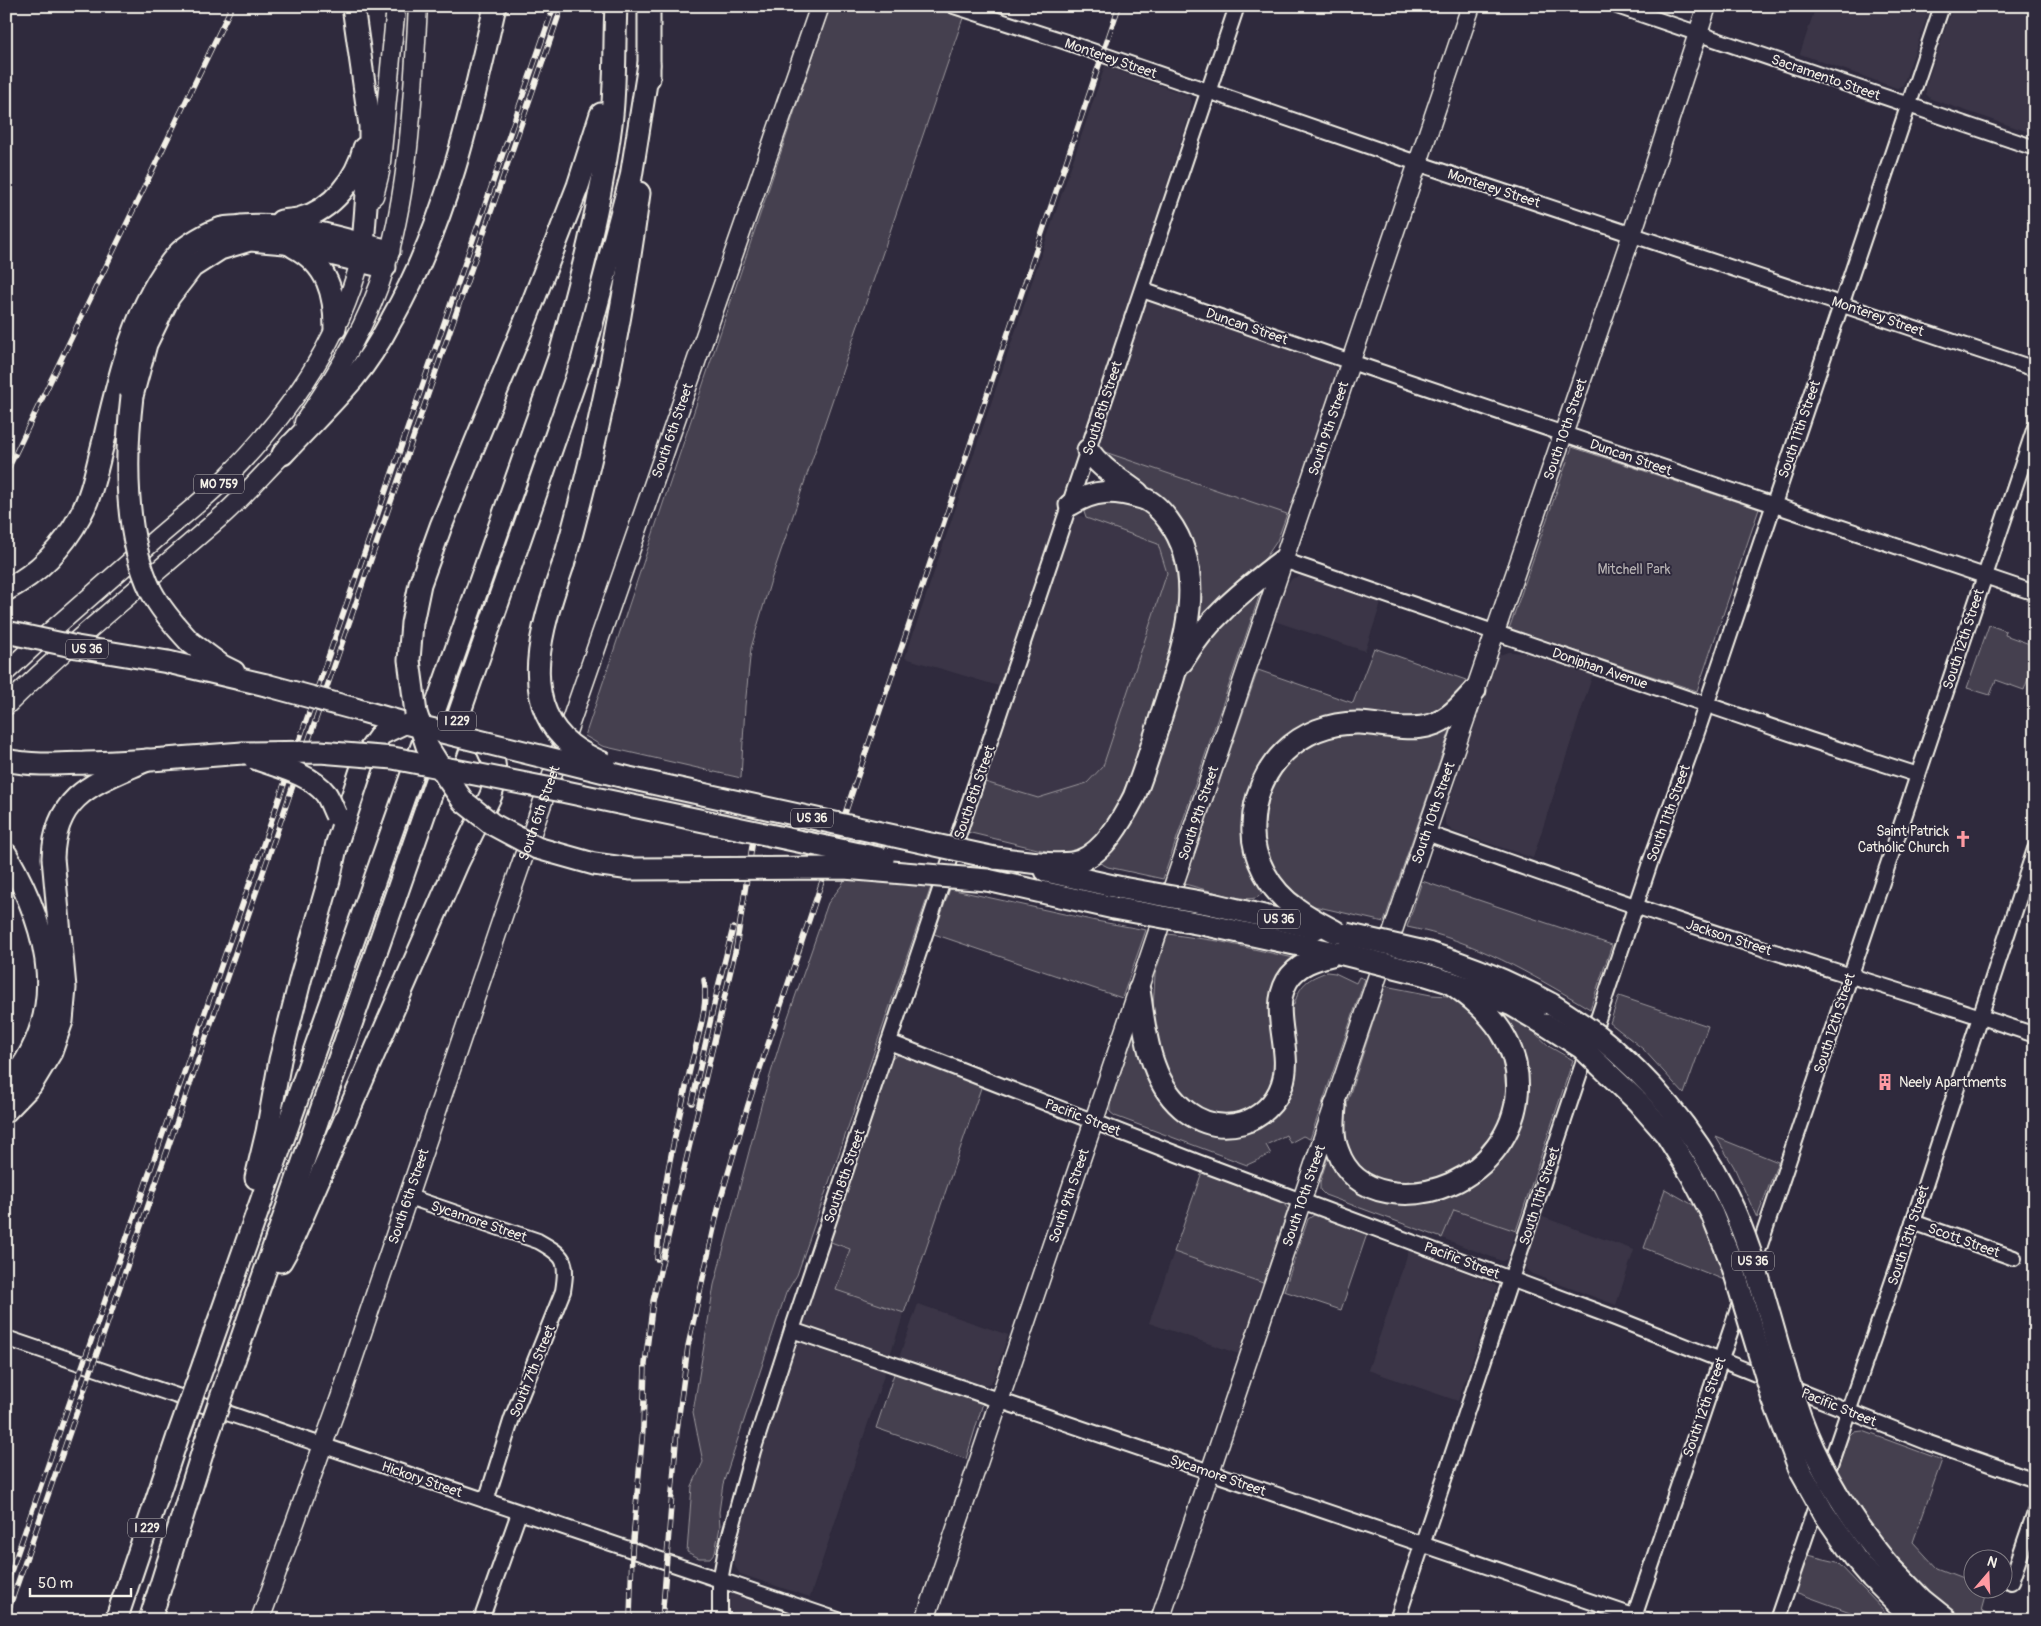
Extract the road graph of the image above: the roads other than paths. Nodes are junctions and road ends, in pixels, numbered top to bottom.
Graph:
1 (353, 6) edge
2 (396, 6) edge
3 (418, 6) edge
4 (495, 6) edge
5 (616, 6) edge
6 (649, 6) edge
7 (820, 6) edge
8 (954, 6) edge
9 (1237, 6) edge
10 (1471, 6) edge
11 (1617, 6) edge
12 (1707, 6) edge
13 (1942, 6) edge
14 (1698, 34) junction
15 (649, 64) junction
16 (613, 70) junction
17 (1208, 91) junction
18 (1908, 105) junction
19 (370, 126) junction
20 (2035, 148) edge
21 (1417, 162) junction
22 (259, 224) junction
23 (1632, 234) junction
24 (285, 243) junction
25 (362, 252) junction
26 (387, 259) junction
27 (1142, 290) junction
28 (1841, 304) junction
29 (335, 329) junction
30 (1351, 362) junction
31 (2035, 369) edge
32 (124, 394) junction
33 (2035, 427) edge
34 (1564, 434) junction
35 (1088, 450) junction
36 (283, 454) junction
37 (1146, 499) junction
38 (1070, 505) junction
39 (1773, 506) junction
40 (1283, 560) junction
41 (1984, 576) junction
42 (6, 590) edge
43 (2035, 593) edge
44 (6, 632) edge
45 (1496, 633) junction
46 (6, 672) edge
47 (1174, 678) junction
48 (259, 683) junction
49 (1475, 690) junction
50 (1706, 704) junction
51 (6, 706) edge
52 (404, 723) junction
53 (485, 743) junction
54 (242, 753) junction
55 (366, 755) junction
56 (6, 760) edge
57 (146, 760) junction
58 (1918, 774) junction
59 (496, 778) junction
60 (629, 778) junction
61 (342, 815) junction
62 (1426, 833) junction
63 (2035, 849) edge
64 (6, 854) edge
65 (995, 858) junction
66 (987, 880) junction
67 (1636, 906) junction
68 (1210, 914) junction
69 (1340, 940) junction
70 (1851, 975) junction
71 (1448, 982) junction
72 (1139, 990) junction
73 (1979, 1015) junction
74 (2035, 1035) edge
75 (889, 1042) junction
76 (6, 1087) edge
77 (1335, 1106) junction
78 (6, 1111) edge
79 (1094, 1121) junction
80 (409, 1197) junction
81 (1302, 1200) junction
82 (1913, 1222) junction
83 (548, 1247) joint
84 (2014, 1258) dead end
85 (234, 1276) junction
86 (1512, 1279) junction
87 (254, 1307) junction
88 (792, 1330) junction
89 (6, 1338) edge
90 (1721, 1360) junction
91 (1000, 1400) junction
92 (1849, 1411) junction
93 (323, 1446) junction
94 (1210, 1473) junction
95 (2035, 1480) edge
96 (486, 1501) junction
97 (2035, 1512) edge
98 (520, 1513) junction
99 (1423, 1544) junction
100 (1880, 1571) junction
101 (2014, 1573) edge
102 (720, 1581) junction
103 (1637, 1619) edge
104 (116, 1620) edge
105 (150, 1620) edge
106 (260, 1620) edge
107 (481, 1620) edge
108 (720, 1620) edge
109 (838, 1620) edge
110 (926, 1620) edge
111 (1160, 1620) edge
112 (1397, 1620) edge
113 (1776, 1620) edge
114 (1914, 1620) edge
115 (1947, 1620) edge

1 - 19 highway
2 - 25 main road
3 - 26 main road
4 - 36 highway
5 - 16 highway, I 229
6 - 15 highway, I 229
7 - 80 main road, South 6th Street
8 - 17 street, Monterey Street
9 - 17 street, South 8th Street
10 - 21 main road, South 9th Street
11 - 14 street, Sacramento Street
12 - 14 main road, South 10th Street
13 - 18 street, South 11th Street
14 - 18 street, Sacramento Street
14 - 23 main road, South 10th Street
15 - 60 highway, bridge
15 - 87 highway, I 229
16 - 66 highway, bridge
16 - 85 highway, I 229
17 - 21 street, Monterey Street
17 - 27 street, South 8th Street
18 - 20 street, Sacramento Street
18 - 28 street, South 11th Street
19 - 22 highway
19 - 25 highway
21 - 23 street, Monterey Street
21 - 30 main road, South 9th Street
22 - 25 highway
22 - 32 highway
23 - 28 street, Monterey Street
23 - 34 main road, South 10th Street
24 - 25 highway
24 - 29 highway
24 - 32 highway
25 - 26 highway
25 - 29 main road, MO 759
26 - 36 main road
27 - 30 street, Duncan Street
27 - 35 street, South 8th Street
28 - 31 street, Monterey Street
28 - 39 street, South 11th Street
29 - 46 main road, MO 759
30 - 34 street, Duncan Street
30 - 40 main road, South 9th Street
32 - 42 highway
32 - 48 highway, bridge
33 - 41 street, South 12th Street
34 - 39 street, Duncan Street
34 - 45 main road, South 10th Street
35 - 37 highway
35 - 38 street, South 8th Street
36 - 51 main road, MO 759
37 - 38 highway
37 - 47 highway
38 - 75 street, South 8th Street
39 - 41 street, Duncan Street
39 - 50 street, South 11th Street
40 - 45 street, Doniphan Avenue
40 - 47 highway
40 - 72 main road, South 9th Street
41 - 43 street, Duncan Street
41 - 58 street, South 12th Street
44 - 48 highway, US 36, bridge
45 - 49 main road, South 10th Street
45 - 50 street, Doniphan Avenue
47 - 65 highway
48 - 52 highway, US 36, bridge
49 - 62 main road, South 10th Street
49 - 69 highway
50 - 58 street, Doniphan Avenue
50 - 67 street, South 11th Street
52 - 53 highway, US 36, bridge
52 - 55 highway
53 - 59 highway
53 - 60 highway, US 36, bridge
54 - 55 highway, US 36, bridge
54 - 57 highway, US 36
54 - 61 highway, bridge
55 - 59 highway, US 36, bridge
55 - 61 highway
56 - 57 highway, US 36
57 - 78 highway
58 - 70 street, South 12th Street
59 - 66 highway, US 36, bridge
59 - 87 highway
60 - 65 highway, US 36, bridge
61 - 85 highway
62 - 67 street, Jackson Street
62 - 77 main road, South 10th Street
63 - 73 street, South 13th Street
64 - 76 highway
65 - 68 highway, US 36, bridge
66 - 68 highway, US 36, bridge
67 - 70 street, Jackson Street
67 - 86 street, South 11th Street
68 - 69 highway, US 36
69 - 71 highway, US 36, bridge
69 - 72 highway
69 - 100 highway, US 36, bridge
70 - 73 street, Jackson Street
70 - 90 street, South 12th Street
71 - 77 highway
71 - 100 highway, US 36, bridge
72 - 79 main road, South 9th Street
73 - 74 street, Jackson Street
73 - 82 street, South 13th Street
75 - 79 street, Pacific Street
75 - 88 street, South 8th Street
77 - 81 main road, South 10th Street
79 - 81 street, Pacific Street
79 - 91 main road, South 9th Street
80 - 83 street, Sycamore Street
80 - 93 main road, South 6th Street
81 - 86 street, Pacific Street
81 - 94 main road, South 10th Street
82 - 84 street, Scott Street
82 - 92 street, South 13th Street
83 - 96 street, South 7th Street
85 - 104 highway, I 229, bridge
86 - 90 street, Pacific Street
86 - 99 street, South 11th Street
87 - 105 highway, I 229, bridge
88 - 91 street, Sycamore Street
88 - 102 street, South 8th Street
89 - 93 street, Hickory Street
90 - 92 street, Pacific Street
90 - 103 street, South 12th Street
91 - 94 street, Sycamore Street
91 - 110 main road, South 9th Street
92 - 95 street, Pacific Street
92 - 113 street, South 13th Street
93 - 96 street, Hickory Street
93 - 106 main road, South 6th Street
94 - 99 street, Sycamore Street
94 - 111 main road, South 10th Street
96 - 98 street, Hickory Street
97 - 101 street
98 - 102 street, Hickory Street
98 - 107 street
99 - 103 street, Sycamore Street
99 - 112 street, South 11th Street
100 - 114 highway, US 36
100 - 115 highway, US 36
102 - 108 street, South 8th Street
102 - 109 street, Hickory Street

